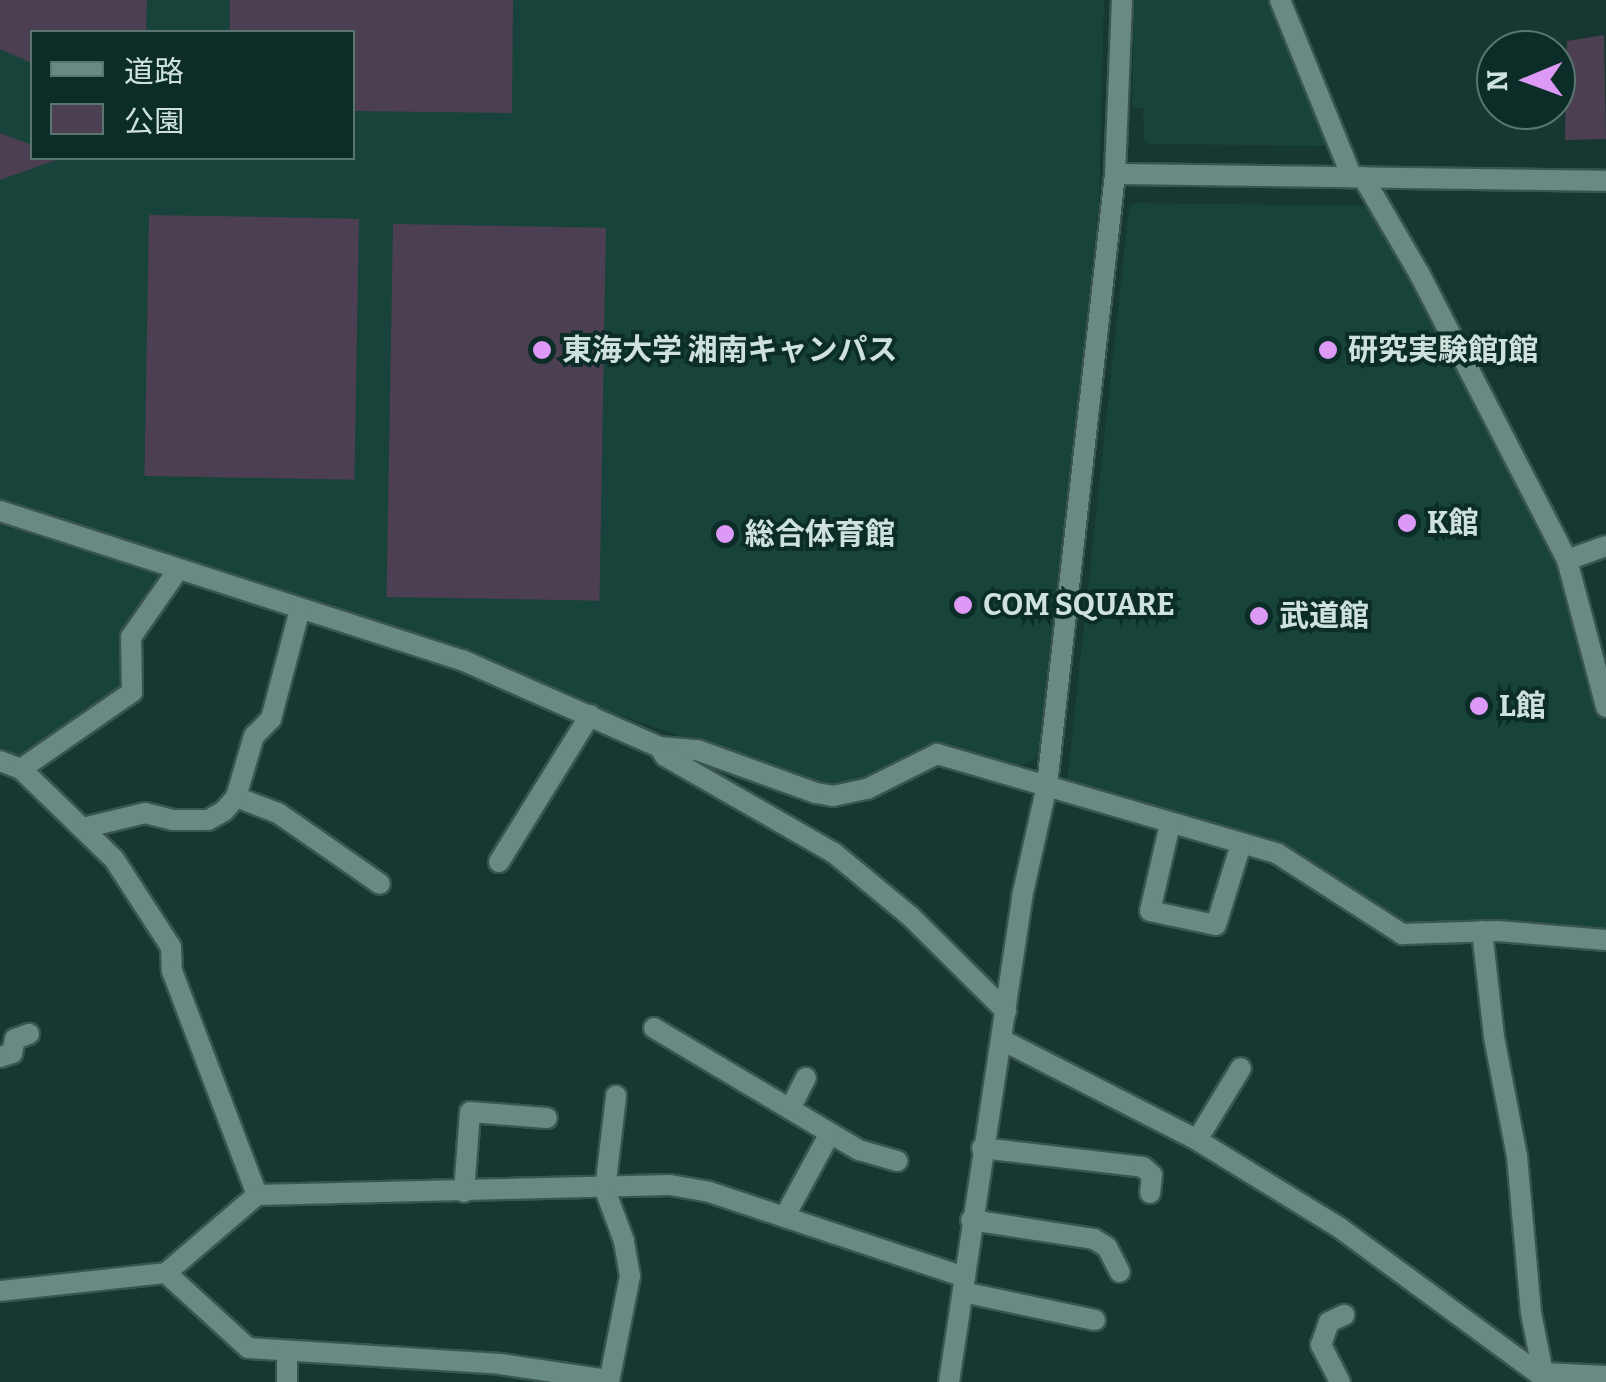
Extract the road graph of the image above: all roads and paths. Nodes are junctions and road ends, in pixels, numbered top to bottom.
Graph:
1 (1122, 0) edge
2 (1280, 0) edge
3 (1115, 174) junction
4 (1357, 177) junction
5 (1606, 180) edge
6 (0, 511) edge
7 (1606, 546) edge
8 (1567, 560) junction
9 (178, 570) junction
10 (300, 609) junction
11 (1606, 707) edge
12 (590, 715) junction
13 (659, 746) junction
14 (0, 762) edge
15 (21, 769) junction
16 (1046, 785) junction
17 (236, 797) junction
18 (1170, 824) junction
19 (83, 828) junction
20 (1241, 844) junction
21 (499, 862) dead end
22 (380, 884) dead end
23 (1482, 931) junction
24 (1606, 940) edge
25 (1006, 1011) junction
26 (654, 1028) dead end
27 (29, 1034) dead end
28 (1002, 1040) junction
29 (0, 1058) edge
30 (1241, 1068) dead end
31 (806, 1078) dead end
32 (616, 1096) dead end
33 (790, 1109) junction
34 (547, 1118) dead end
35 (830, 1134) junction
36 (1197, 1140) junction
37 (982, 1148) junction
38 (897, 1161) dead end
39 (605, 1190) junction
40 (464, 1192) junction
41 (257, 1194) junction
42 (1150, 1194) dead end
43 (785, 1216) junction
44 (971, 1220) junction
45 (1120, 1272) dead end
46 (166, 1273) junction
47 (964, 1284) junction
48 (0, 1292) edge
49 (1344, 1315) dead end
50 (1095, 1320) dead end
51 (286, 1351) junction
52 (1524, 1361) junction
53 (420, 1371) edge
54 (1606, 1376) edge
55 (1546, 1377) edge
56 (609, 1381) edge
57 (288, 1382) edge
58 (949, 1382) edge
59 (1340, 1382) edge
60 (1515, 1382) edge

1 - 3 street
2 - 4 street
3 - 4 street
3 - 16 street
4 - 5 street
4 - 8 street
6 - 9 street
7 - 8 street
8 - 11 street
9 - 10 street
9 - 15 street
10 - 12 street
10 - 17 street
12 - 13 street
12 - 21 street
13 - 16 street
13 - 25 street
14 - 15 street
15 - 19 street
16 - 18 street
16 - 25 street
17 - 19 street
17 - 22 street
18 - 20 street
18 - 20 street
19 - 41 street
20 - 23 street
23 - 24 street
23 - 55 street
25 - 28 street
26 - 33 street
27 - 29 street
28 - 36 street
28 - 37 street
30 - 36 street
31 - 33 street
32 - 39 street
33 - 35 street
34 - 40 street
35 - 38 street
35 - 43 street
36 - 52 street
37 - 42 street
37 - 44 street
39 - 40 street
39 - 43 street
39 - 56 street
40 - 41 street
41 - 46 street
43 - 47 street
44 - 45 street
44 - 47 street
46 - 48 street
46 - 51 street
47 - 50 street
47 - 58 street
49 - 59 street
51 - 53 street
51 - 57 street
52 - 55 street
52 - 60 street
53 - 56 street
54 - 55 street

